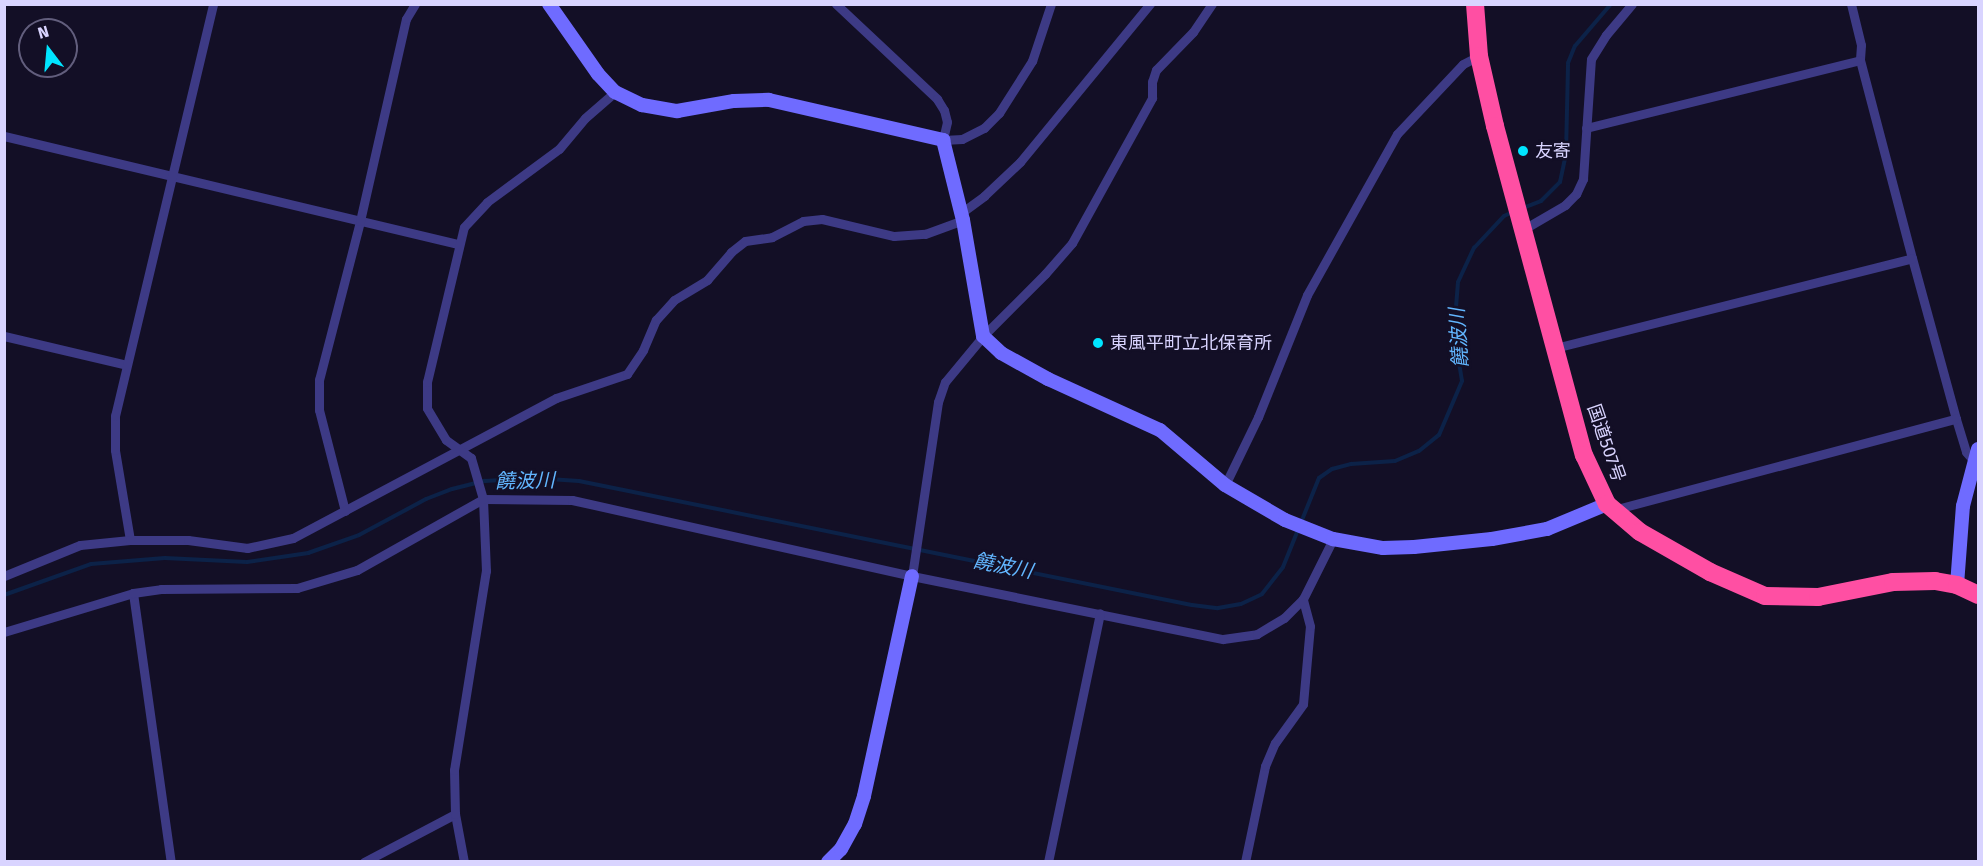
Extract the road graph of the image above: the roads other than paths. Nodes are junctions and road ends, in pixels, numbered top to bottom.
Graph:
1 (213, 4) edge
2 (415, 4) edge
3 (549, 4) edge
4 (836, 4) edge
5 (1051, 4) edge
6 (1150, 4) edge
7 (1212, 4) edge
8 (1475, 4) edge
9 (1632, 4) edge
10 (1851, 4) edge
11 (1479, 56) junction
12 (1860, 60) junction
13 (615, 92) junction
14 (1586, 128) junction
15 (4, 136) edge
16 (943, 140) junction
17 (172, 177) junction
18 (962, 217) junction
19 (360, 220) junction
20 (1523, 225) junction
21 (458, 244) junction
22 (1912, 258) junction
23 (4, 336) edge
24 (983, 336) junction
25 (1555, 348) junction
26 (127, 364) junction
27 (1956, 419) junction
28 (460, 448) junction
29 (1976, 455) edge
30 (1225, 485) junction
31 (482, 495) junction
32 (1610, 507) junction
33 (345, 511) junction
34 (1333, 539) junction
35 (130, 540) junction
36 (912, 571) junction
37 (4, 576) edge
38 (1957, 585) junction
39 (133, 593) junction
40 (1978, 595) edge
41 (1303, 599) junction
42 (1100, 613) junction
43 (4, 632) edge
44 (455, 814) junction
45 (171, 861) edge
46 (364, 861) edge
47 (464, 861) edge
48 (828, 861) edge
49 (1048, 861) edge
50 (1245, 861) edge

1 - 17 street
2 - 19 street
3 - 13 street
4 - 16 street
5 - 16 street
6 - 18 street
7 - 24 street
8 - 11 highway, 国道507号
9 - 14 street
10 - 12 street
11 - 20 highway, 国道507号
11 - 30 street
12 - 14 street
12 - 22 street
13 - 16 street
13 - 21 street
14 - 20 street
15 - 17 street
16 - 18 street
17 - 19 street
17 - 26 street
18 - 24 street
18 - 28 street
19 - 21 street
19 - 33 street
20 - 25 highway, 国道507号
21 - 28 street
22 - 25 street
22 - 27 street
23 - 26 street
24 - 30 street
24 - 36 street
25 - 32 highway, 国道507号
26 - 35 street
27 - 29 street
27 - 32 street
28 - 31 street
28 - 33 street
29 - 38 street
30 - 34 street
31 - 36 street
31 - 39 street
31 - 44 street
32 - 34 street
32 - 38 highway, 国道507号
33 - 35 street
34 - 41 street
35 - 37 street
36 - 42 street
36 - 48 street
38 - 40 highway, 国道507号
39 - 43 street
39 - 45 street
41 - 42 street
41 - 50 street
42 - 49 street
44 - 46 street
44 - 47 street

